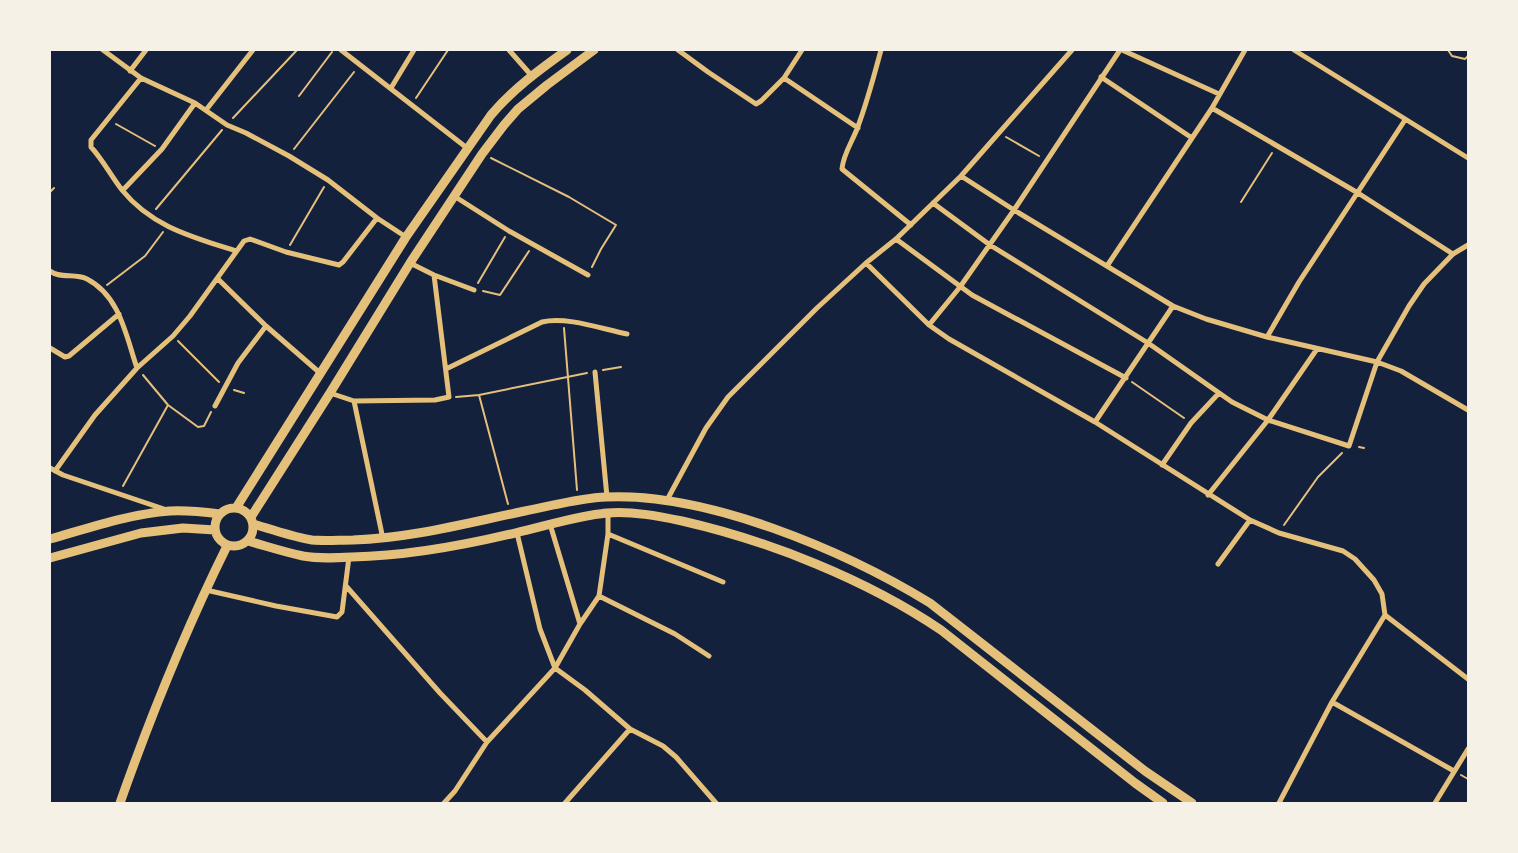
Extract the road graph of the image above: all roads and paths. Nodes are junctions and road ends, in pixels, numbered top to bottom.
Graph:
1 (102, 50) edge
2 (146, 50) edge
3 (253, 50) edge
4 (334, 50) edge
5 (341, 50) edge
6 (414, 50) edge
7 (448, 50) edge
8 (509, 50) edge
9 (567, 50) edge
10 (594, 50) edge
11 (678, 50) edge
12 (802, 50) edge
13 (881, 50) edge
14 (1072, 50) edge
15 (1121, 50) edge
16 (1245, 50) edge
17 (1294, 50) edge
18 (1448, 50) edge
19 (1468, 56) edge
20 (360, 64) junction
21 (130, 71) junction
22 (532, 75) junction
23 (140, 78) junction
24 (784, 78) junction
25 (1101, 78) junction
26 (390, 88) junction
27 (1219, 94) junction
28 (300, 96) dead end
29 (195, 104) junction
30 (412, 104) junction
31 (1212, 108) junction
32 (206, 110) junction
33 (109, 120) junction
34 (1405, 120) junction
35 (858, 128) junction
36 (999, 133) junction
37 (1192, 138) junction
38 (1277, 145) junction
39 (467, 148) junction
40 (162, 149) junction
41 (482, 154) junction
42 (289, 156) junction
43 (1468, 158) edge
44 (1048, 161) junction
45 (961, 176) junction
46 (328, 180) junction
47 (54, 188) dead end
48 (122, 190) junction
49 (50, 192) edge
50 (1358, 193) junction
51 (453, 196) junction
52 (1241, 202) dead end
53 (933, 203) junction
54 (1014, 210) junction
55 (377, 218) junction
56 (911, 225) junction
57 (167, 226) junction
58 (509, 231) junction
59 (406, 237) junction
60 (896, 239) junction
61 (534, 244) junction
62 (990, 245) junction
63 (1468, 245) edge
64 (236, 251) junction
65 (286, 252) junction
66 (1453, 254) junction
67 (866, 262) junction
68 (410, 263) junction
69 (1107, 266) junction
70 (50, 271) edge
71 (588, 274) joint
72 (434, 275) junction
73 (218, 279) junction
74 (960, 288) junction
75 (102, 289) junction
76 (474, 290) junction
77 (1173, 306) junction
78 (119, 314) junction
79 (563, 321) junction
80 (929, 325) junction
81 (266, 326) junction
82 (627, 334) dead end
83 (173, 336) junction
84 (1267, 337) junction
85 (1148, 343) junction
86 (50, 348) edge
87 (1317, 349) junction
88 (1377, 362) junction
89 (621, 366) dead end
90 (137, 368) junction
91 (446, 368) junction
92 (595, 372) junction
93 (320, 373) junction
94 (568, 377) junction
95 (1126, 378) junction
96 (224, 387) junction
97 (244, 393) dead end
98 (330, 393) junction
99 (1219, 393) junction
100 (479, 395) junction
101 (449, 397) junction
102 (354, 401) junction
103 (168, 405) junction
104 (215, 406) joint
105 (1468, 410) edge
106 (1268, 420) junction
107 (1095, 422) junction
108 (1191, 422) junction
109 (1349, 446) junction
110 (1364, 448) dead end
111 (1162, 465) junction
112 (53, 470) edge
113 (120, 493) junction
114 (1208, 495) junction
115 (606, 497) junction
116 (578, 500) junction
117 (667, 500) junction
118 (236, 508) junction
119 (170, 511) junction
120 (714, 511) junction
121 (608, 513) junction
122 (220, 514) junction
123 (511, 514) junction
124 (252, 520) junction
125 (1250, 520) junction
126 (550, 524) junction
127 (708, 528) junction
128 (215, 530) junction
129 (517, 533) junction
130 (1279, 533) junction
131 (608, 534) junction
132 (50, 539) edge
133 (382, 539) junction
134 (248, 541) junction
135 (227, 546) junction
136 (348, 557) junction
137 (50, 558) edge
138 (1218, 564) dead end
139 (723, 582) dead end
140 (346, 586) junction
141 (206, 590) junction
142 (599, 596) junction
143 (1385, 615) junction
144 (580, 624) junction
145 (709, 656) dead end
146 (555, 668) junction
147 (1468, 679) edge
148 (1332, 702) junction
149 (630, 729) junction
150 (487, 742) junction
151 (1468, 749) edge
152 (1454, 771) junction
153 (120, 803) edge
154 (444, 803) edge
155 (565, 803) edge
156 (716, 803) edge
157 (1163, 803) edge
158 (1192, 803) edge
159 (1279, 803) edge
160 (1435, 803) edge

1 - 21 street
2 - 21 street
3 - 32 street
4 - 28 path
5 - 20 street
6 - 26 street
7 - 30 path
8 - 22 street
9 - 22 street
10 - 41 street
11 - 24 street
12 - 24 street
13 - 35 street
14 - 36 street
15 - 25 street
15 - 27 street
16 - 27 street
17 - 34 street
18 - 19 path
20 - 26 street
20 - 42 path
21 - 23 street
22 - 39 street
23 - 29 street
23 - 33 street
24 - 35 street
25 - 37 street
25 - 44 street
26 - 30 street
27 - 31 street
29 - 32 street
29 - 40 street
30 - 39 street
31 - 37 street
31 - 38 street
32 - 42 street
33 - 40 path
33 - 48 street
34 - 43 street
34 - 50 street
35 - 56 street
36 - 44 path
36 - 45 street
37 - 69 street
38 - 50 street
38 - 52 path
39 - 59 street
40 - 48 street
41 - 51 street
41 - 71 path
42 - 46 street
44 - 54 street
45 - 53 street
45 - 54 street
46 - 55 street
46 - 65 path
47 - 49 path
48 - 57 street
50 - 66 street
50 - 84 street
51 - 58 street
51 - 68 street
53 - 56 street
53 - 62 street
54 - 62 street
54 - 69 street
55 - 59 street
55 - 65 street
56 - 60 street
57 - 64 street
57 - 75 path
58 - 61 street
58 - 76 path
59 - 93 street
60 - 67 street
60 - 74 street
61 - 71 street
61 - 76 path
62 - 74 street
62 - 85 street
63 - 66 street
64 - 65 street
64 - 73 street
66 - 88 street
67 - 80 street
67 - 117 street
68 - 72 street
68 - 98 street
69 - 77 street
70 - 75 street
72 - 76 street
72 - 91 street
73 - 81 street
73 - 83 street
74 - 80 street
74 - 95 street
75 - 78 street
77 - 84 street
77 - 85 street
78 - 86 street
78 - 90 street
79 - 82 street
79 - 91 street
79 - 94 path
80 - 107 street
81 - 93 street
81 - 96 street
83 - 90 street
83 - 96 path
84 - 87 street
85 - 95 street
85 - 99 street
87 - 88 street
87 - 106 street
88 - 105 street
88 - 109 street
89 - 92 path
90 - 103 path
90 - 112 street
91 - 101 street
92 - 94 path
92 - 115 street
93 - 118 street
94 - 100 path
94 - 116 path
95 - 107 street
95 - 108 path
96 - 97 path
96 - 104 street
98 - 102 street
98 - 124 street
99 - 106 street
99 - 108 street
100 - 101 path
100 - 123 path
101 - 102 street
102 - 133 street
103 - 104 path
103 - 113 path
106 - 109 street
106 - 114 street
107 - 111 street
108 - 111 street
109 - 110 path
109 - 130 path
111 - 114 street
112 - 113 street
113 - 119 street
114 - 125 street
115 - 116 street
115 - 117 street
116 - 123 street
117 - 120 street
118 - 122 street
118 - 124 street
119 - 122 street
119 - 132 street
120 - 127 street
120 - 158 street
121 - 126 street
121 - 127 street
121 - 131 street
122 - 128 street
123 - 133 street
124 - 133 street
124 - 134 street
125 - 130 street
125 - 138 street
126 - 129 street
126 - 144 street
127 - 157 street
128 - 135 street
128 - 137 street
129 - 136 street
129 - 146 street
130 - 143 street
131 - 139 street
131 - 142 street
134 - 135 street
134 - 136 street
135 - 141 street
136 - 140 street
140 - 141 street
140 - 150 street
141 - 153 street
142 - 144 street
142 - 145 street
143 - 147 street
143 - 148 street
144 - 146 street
146 - 149 street
146 - 150 street
148 - 152 street
148 - 159 street
149 - 155 street
149 - 156 street
150 - 154 street
151 - 152 street
152 - 160 street

